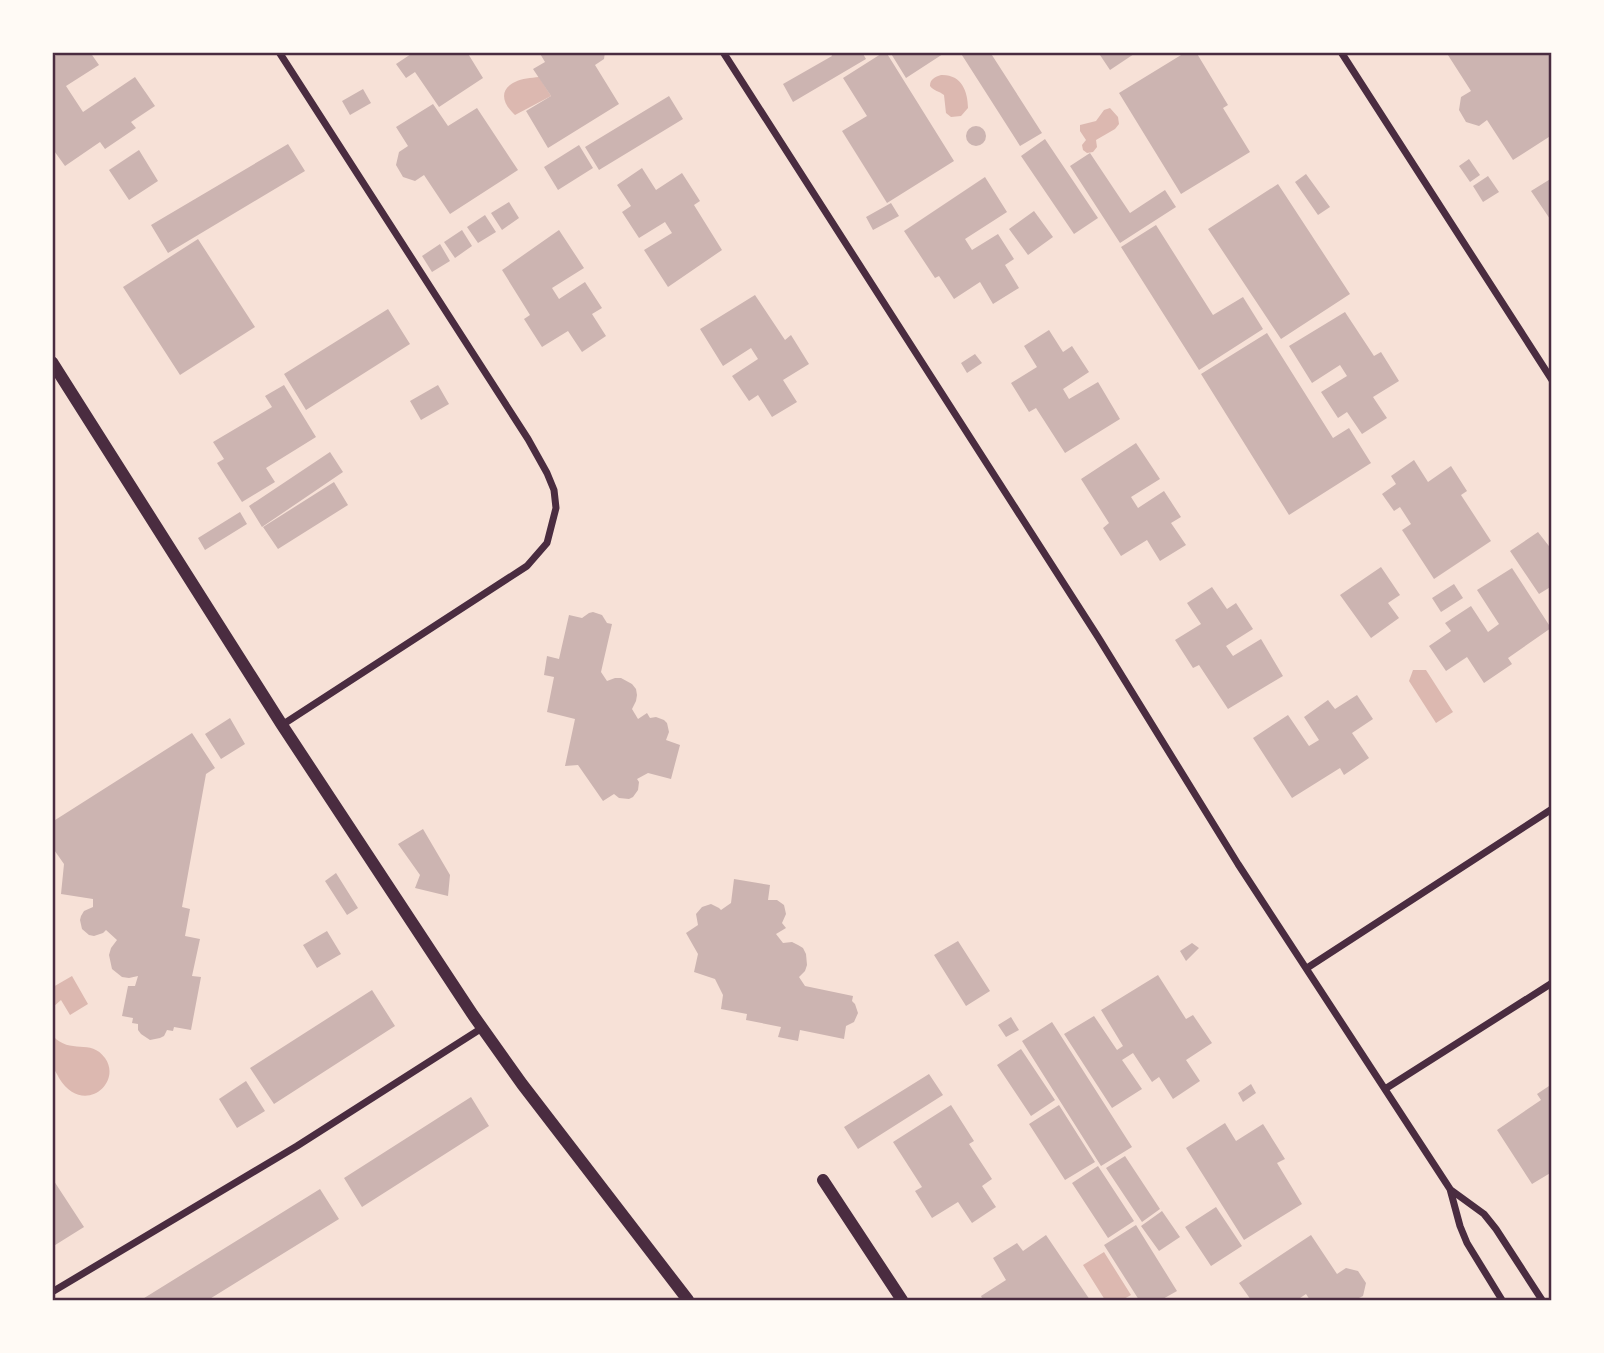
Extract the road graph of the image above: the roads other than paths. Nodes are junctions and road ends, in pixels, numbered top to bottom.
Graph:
1 (279, 52) edge
2 (723, 52) edge
3 (1341, 52) edge
4 (52, 362) edge
5 (1552, 380) edge
6 (282, 725) junction
7 (1552, 809) edge
8 (1307, 968) junction
9 (1552, 982) edge
10 (482, 1028) junction
11 (1385, 1089) junction
12 (823, 1180) dead end
13 (1450, 1189) junction
14 (53, 1291) edge
15 (688, 1300) edge
16 (902, 1300) edge
17 (1502, 1300) edge
18 (1542, 1300) edge

1 - 6 street
2 - 8 street
3 - 5 street
4 - 6 street
6 - 10 street
7 - 8 street
8 - 11 street
9 - 11 street
10 - 14 street
10 - 15 street
11 - 13 street
12 - 16 street
13 - 17 street
13 - 18 street

